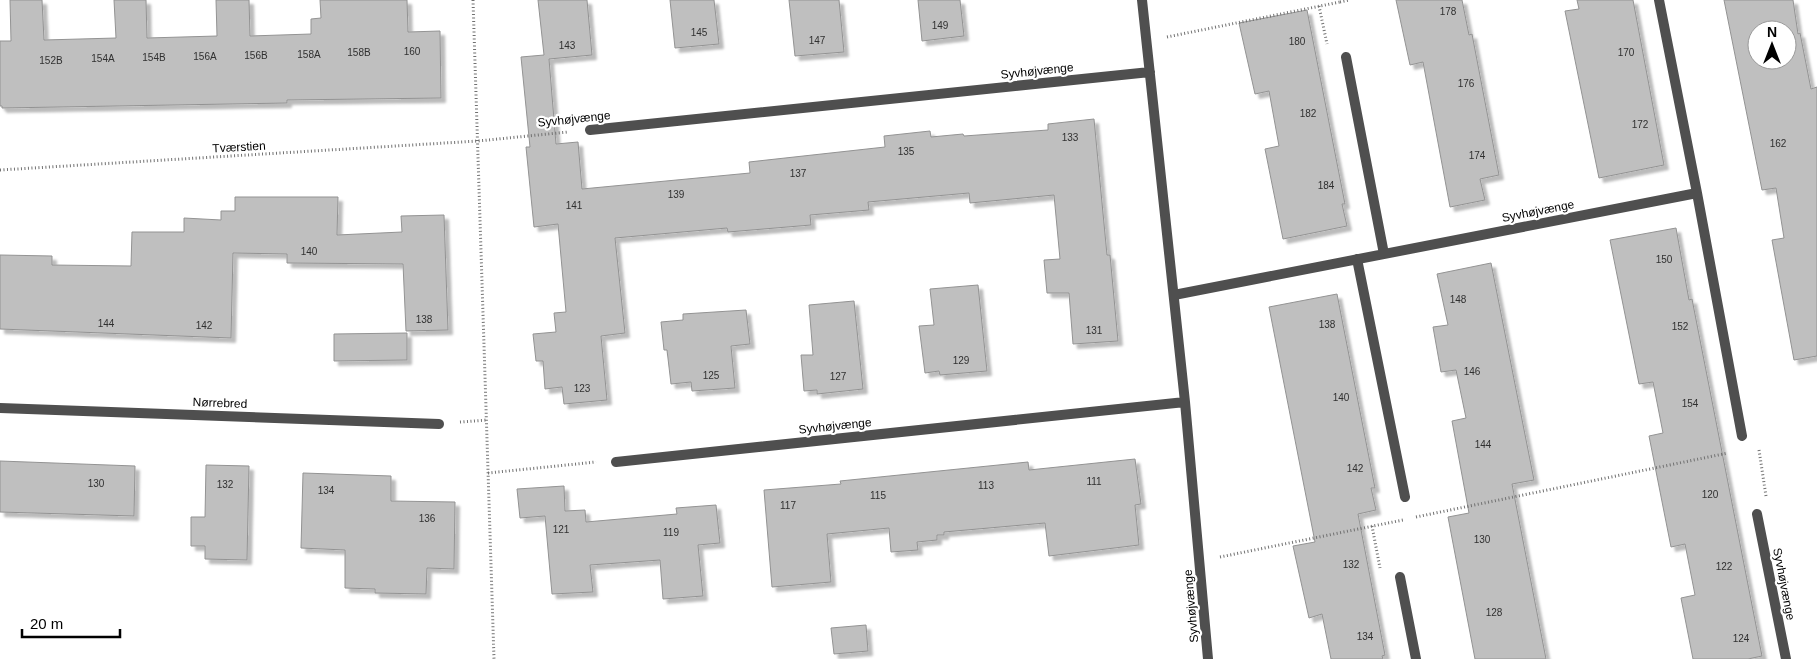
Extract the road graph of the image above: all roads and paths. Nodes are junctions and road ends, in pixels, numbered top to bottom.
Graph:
1 (473, 0) edge
2 (1142, 0) edge
3 (1349, 0) edge
4 (1659, 0) edge
5 (1340, 1) edge
6 (1319, 6) junction
7 (1146, 41) junction
8 (1346, 57) joint
9 (1150, 72) junction
10 (590, 130) joint
11 (478, 141) junction
12 (0, 170) edge
13 (1697, 193) junction
14 (1384, 254) junction
15 (1357, 259) junction
16 (1174, 295) junction
17 (1185, 402) junction
18 (0, 408) edge
19 (439, 424) dead end
20 (1742, 436) joint
21 (1730, 452) dead end
22 (616, 462) joint
23 (488, 473) junction
24 (1405, 497) dead end
25 (1757, 514) joint
26 (1415, 517) dead end
27 (1405, 519) dead end
28 (1372, 526) junction
29 (1199, 562) junction
30 (1400, 577) joint
31 (494, 659) edge
32 (1208, 659) edge
33 (1416, 659) edge
34 (1786, 659) edge

1 - 11 path
2 - 7 street, Syvhøjvænge
3 - 5 path
4 - 13 street
5 - 6 path
6 - 7 path
6 - 8 path
7 - 9 street, Syvhøjvænge
8 - 14 street
9 - 10 street, Syvhøjvænge
9 - 16 street, Syvhøjvænge
10 - 11 path, Syvhøjvænge
11 - 12 path, Tværstien
11 - 23 path
13 - 14 street, Syvhøjvænge
13 - 20 street
14 - 15 street, Syvhøjvænge
15 - 16 street, Syvhøjvænge
15 - 24 street
16 - 17 street, Syvhøjvænge
17 - 22 street, Syvhøjvænge
17 - 29 street, Syvhøjvænge
18 - 19 street, Nørrebred
20 - 25 path
21 - 26 path
22 - 23 path
23 - 31 path
25 - 34 street, Syvhøjvænge
27 - 28 path
28 - 29 path
28 - 30 path
29 - 32 street, Syvhøjvænge
30 - 33 street

